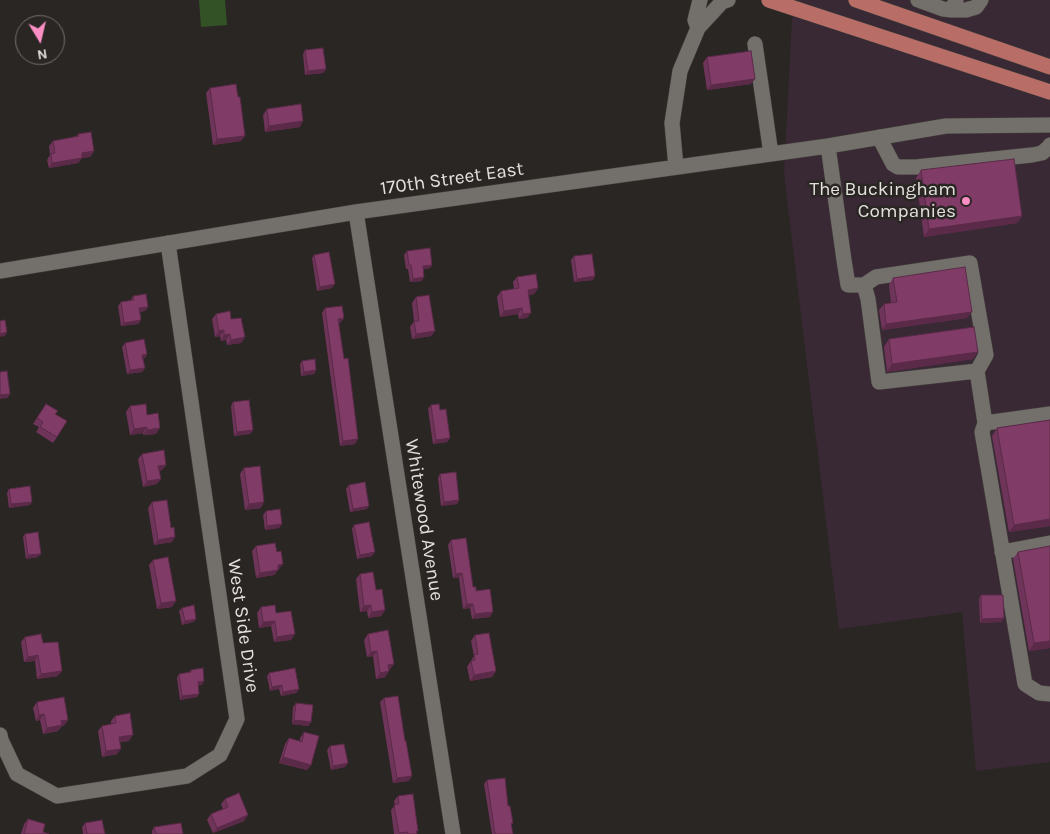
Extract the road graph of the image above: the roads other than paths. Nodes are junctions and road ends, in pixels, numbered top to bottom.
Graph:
1 (700, 0) edge
2 (728, 0) edge
3 (769, 0) edge
4 (856, 0) edge
5 (918, 0) edge
6 (981, 0) edge
7 (954, 5) edge
8 (698, 28) junction
9 (755, 44) dead end
10 (1050, 67) edge
11 (1050, 92) edge
12 (1050, 125) edge
13 (879, 137) junction
14 (1050, 145) edge
15 (828, 146) junction
16 (771, 154) junction
17 (676, 167) junction
18 (356, 212) junction
19 (168, 243) junction
20 (0, 271) edge
21 (864, 285) junction
22 (976, 370) junction
23 (1050, 414) edge
24 (986, 424) junction
25 (1050, 543) edge
26 (1002, 552) junction
27 (1050, 694) edge
28 (0, 735) edge
29 (453, 834) edge

1 - 8 street
2 - 8 street
3 - 11 main road
4 - 10 main road
5 - 7 street
6 - 7 street
8 - 17 street
9 - 16 street
12 - 13 street, 170th Street East
13 - 14 street
13 - 15 street, 170th Street East
15 - 16 street, 170th Street East
15 - 21 street
16 - 17 street, 170th Street East
17 - 18 street, 170th Street East
18 - 19 street, 170th Street East
18 - 29 street, Whitewood Avenue
19 - 20 street, 170th Street East
19 - 28 street, West Side Drive
21 - 22 street
21 - 22 street
22 - 24 street
23 - 24 street
24 - 26 street
25 - 26 street
26 - 27 street

